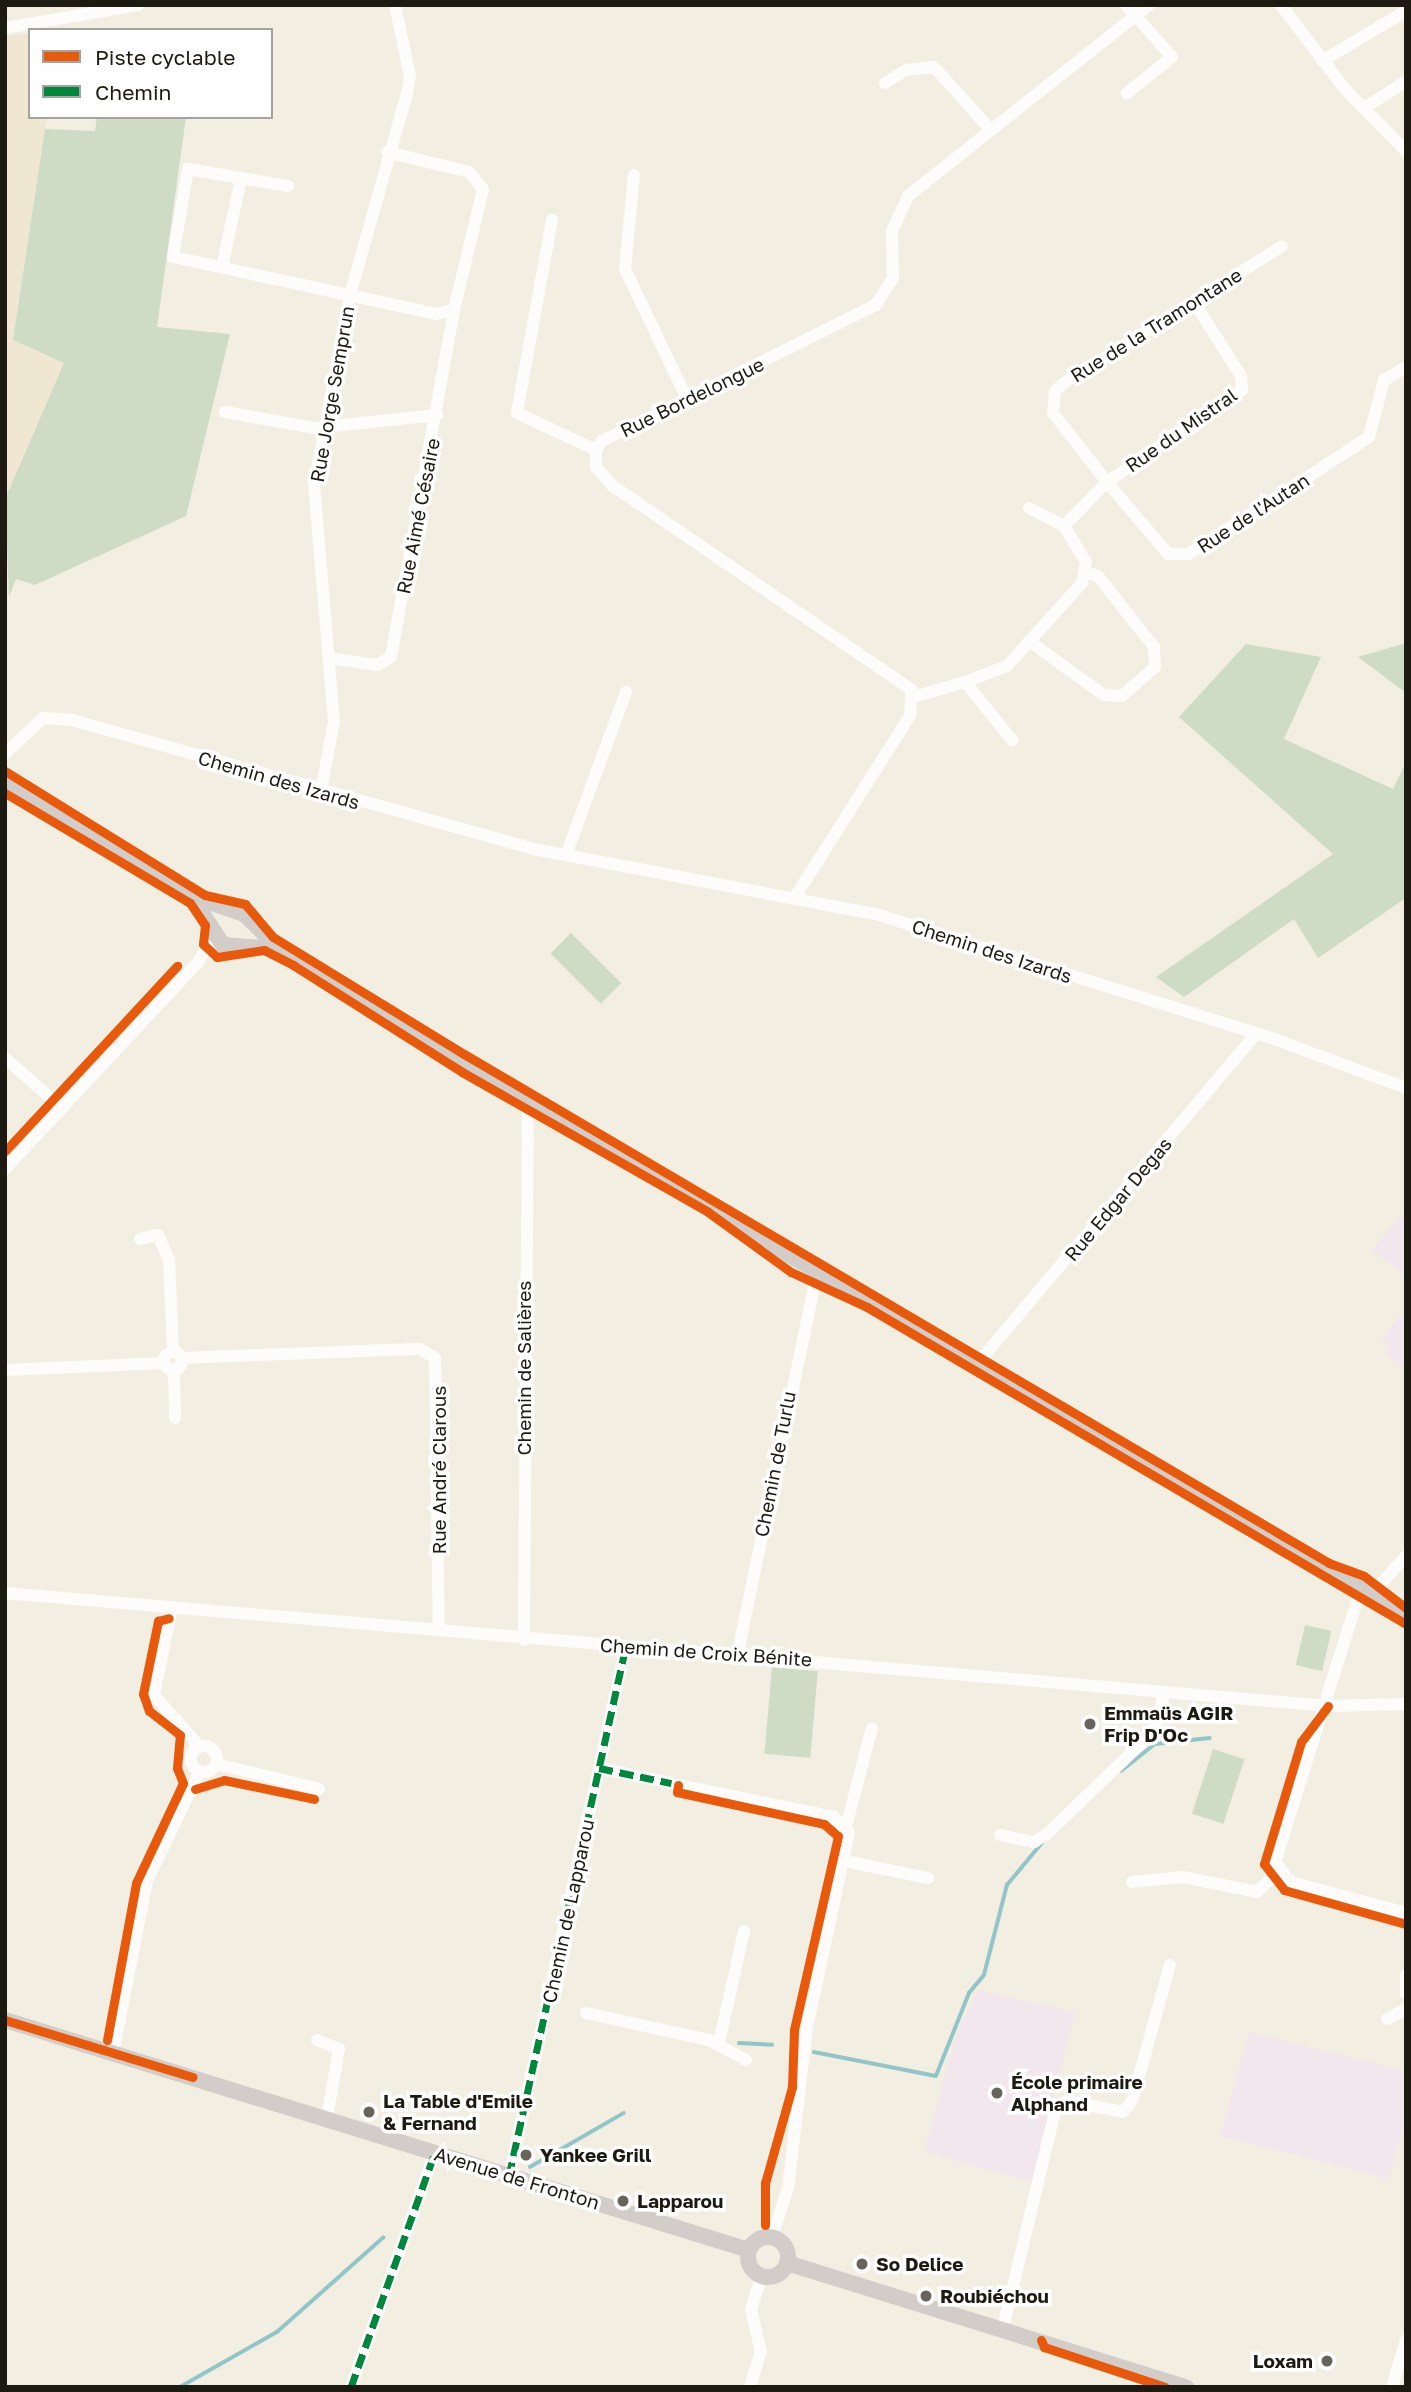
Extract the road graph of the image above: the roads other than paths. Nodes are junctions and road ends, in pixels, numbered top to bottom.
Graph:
1 (138, 5) edge
2 (395, 5) edge
3 (1126, 5) edge
4 (1149, 5) edge
5 (1281, 5) edge
6 (1406, 11) edge
7 (1136, 17) junction
8 (5, 28) edge
9 (1322, 61) junction
10 (1406, 81) edge
11 (885, 83) dead end
12 (1127, 93) dead end
13 (1364, 108) junction
14 (989, 128) junction
15 (1406, 150) edge
16 (387, 152) junction
17 (634, 176) dead end
18 (241, 178) junction
19 (288, 186) dead end
20 (552, 220) dead end
21 (1282, 246) dead end
22 (222, 267) junction
23 (351, 295) junction
24 (1194, 302) junction
25 (454, 310) junction
26 (1406, 366) edge
27 (687, 399) junction
28 (225, 412) dead end
29 (437, 415) junction
30 (325, 427) junction
31 (596, 450) junction
32 (1107, 482) junction
33 (1029, 508) dead end
34 (1064, 526) junction
35 (1086, 572) junction
36 (1029, 641) junction
37 (329, 658) junction
38 (965, 682) junction
39 (626, 692) dead end
40 (914, 697) junction
41 (1012, 740) dead end
42 (5, 754) edge
43 (5, 784) edge
44 (321, 792) junction
45 (566, 855) junction
46 (191, 896) junction
47 (795, 897) junction
48 (230, 910) junction
49 (250, 920) junction
50 (214, 930) junction
51 (236, 945) junction
52 (280, 949) junction
53 (199, 961) junction
54 (1256, 1034) junction
55 (5, 1058) edge
56 (1406, 1088) edge
57 (528, 1097) junction
58 (62, 1108) junction
59 (5, 1169) edge
60 (140, 1239) dead end
61 (817, 1274) junction
62 (177, 1355) junction
63 (977, 1364) junction
64 (169, 1366) junction
65 (5, 1370) edge
66 (175, 1418) dead end
67 (1406, 1556) edge
68 (1366, 1591) junction
69 (5, 1593) edge
70 (172, 1607) junction
71 (1406, 1616) edge
72 (439, 1630) junction
73 (524, 1640) junction
74 (626, 1646) junction
75 (737, 1656) junction
76 (1165, 1692) junction
77 (1406, 1704) edge
78 (1328, 1706) junction
79 (872, 1728) dead end
80 (200, 1747) junction
81 (216, 1764) junction
82 (599, 1768) junction
83 (200, 1771) junction
84 (319, 1788) dead end
85 (846, 1827) junction
86 (1000, 1835) dead end
87 (845, 1861) junction
88 (1279, 1872) junction
89 (928, 1878) dead end
90 (1132, 1882) dead end
91 (1406, 1913) edge
92 (744, 1931) dead end
93 (1170, 1965) dead end
94 (1406, 1975) edge
95 (1406, 1994) edge
96 (1406, 2009) edge
97 (586, 2013) dead end
98 (1387, 2019) dead end
99 (5, 2020) edge
100 (317, 2040) dead end
101 (719, 2043) junction
102 (113, 2054) junction
103 (746, 2060) dead end
104 (327, 2118) junction
105 (435, 2153) junction
106 (509, 2176) junction
107 (772, 2237) junction
108 (749, 2250) junction
109 (787, 2263) junction
110 (762, 2276) junction
111 (1003, 2328) junction
112 (1406, 2340) edge
113 (351, 2387) edge
114 (750, 2387) edge
115 (1186, 2387) edge
116 (1392, 2387) edge

1 - 8 street
2 - 16 street, Rue Jorge Semprun
3 - 7 street
4 - 7 street, Rue Bordelongue
5 - 9 street
6 - 9 street
7 - 12 street
7 - 14 street, Rue Bordelongue
9 - 13 street
10 - 13 street
11 - 14 street
13 - 15 street
14 - 27 street, Rue Bordelongue
16 - 23 street, Rue Jorge Semprun
16 - 25 street, Rue Aimé Césaire
17 - 27 street
18 - 19 street
18 - 22 street
18 - 22 street
20 - 31 street
21 - 24 street, Rue de la Tramontane
22 - 23 street
23 - 25 street
23 - 30 street, Rue Jorge Semprun
24 - 32 street, Rue du Mistral
24 - 32 street, Rue de la Tramontane
25 - 29 street, Rue Aimé Césaire
26 - 32 street, Rue de l'Autan
27 - 31 street, Rue Bordelongue
28 - 30 street
29 - 30 street
29 - 37 street, Rue Aimé Césaire
30 - 37 street, Rue Jorge Semprun
31 - 40 street
32 - 34 street
33 - 34 street
34 - 35 street
35 - 36 street
35 - 36 street
36 - 38 street
37 - 44 street, Rue Jorge Semprun
38 - 40 street
38 - 41 street
39 - 45 street
40 - 47 street
42 - 44 street, Chemin des Izards
43 - 46 main road
44 - 45 street, Chemin des Izards
45 - 47 street, Chemin des Izards
46 - 48 main road
46 - 50 main road
47 - 54 street, Chemin des Izards
48 - 49 main road
48 - 50 main road
49 - 51 main road
49 - 52 main road
50 - 51 main road
50 - 53 street
51 - 52 main road
51 - 53 street
52 - 57 main road
53 - 58 street
54 - 56 street, Chemin des Izards
54 - 63 street, Rue Edgar Degas
55 - 58 street
57 - 61 main road
57 - 73 street, Chemin de Salières
58 - 59 street
60 - 62 street
61 - 63 main road
61 - 75 street, Chemin de Turlu
62 - 64 street
62 - 72 street, Rue André Clarous
63 - 68 main road
64 - 65 street
64 - 66 street
67 - 68 street
68 - 71 main road
68 - 78 street
69 - 70 street, Chemin de Croix Bénite
70 - 72 street, Chemin de Croix Bénite
70 - 80 street
72 - 73 street, Chemin de Croix Bénite
73 - 74 street, Chemin de Croix Bénite
74 - 75 street, Chemin de Croix Bénite
74 - 82 street, Chemin de Lapparou
75 - 76 street, Chemin de Croix Bénite
76 - 78 street, Chemin de Croix Bénite
76 - 86 street
77 - 78 street, Chemin de Croix Bénite
78 - 88 street
79 - 85 street
80 - 81 street
80 - 83 street
81 - 83 street
81 - 84 street
82 - 85 street
82 - 106 street, Chemin de Lapparou
83 - 102 street
85 - 87 street
87 - 89 street
87 - 107 street
88 - 90 street
88 - 91 street
92 - 101 street
93 - 111 street
94 - 95 street
96 - 98 street
97 - 101 street
99 - 102 main road, Avenue de Fronton
100 - 104 street
101 - 103 street
102 - 104 main road, Avenue de Fronton
104 - 105 main road, Avenue de Fronton
105 - 106 main road, Avenue de Fronton
105 - 113 street
106 - 108 main road, Avenue de Fronton
107 - 108 main road
107 - 109 main road
108 - 110 main road
109 - 110 main road
109 - 111 main road
110 - 114 street
111 - 115 main road
112 - 116 street

